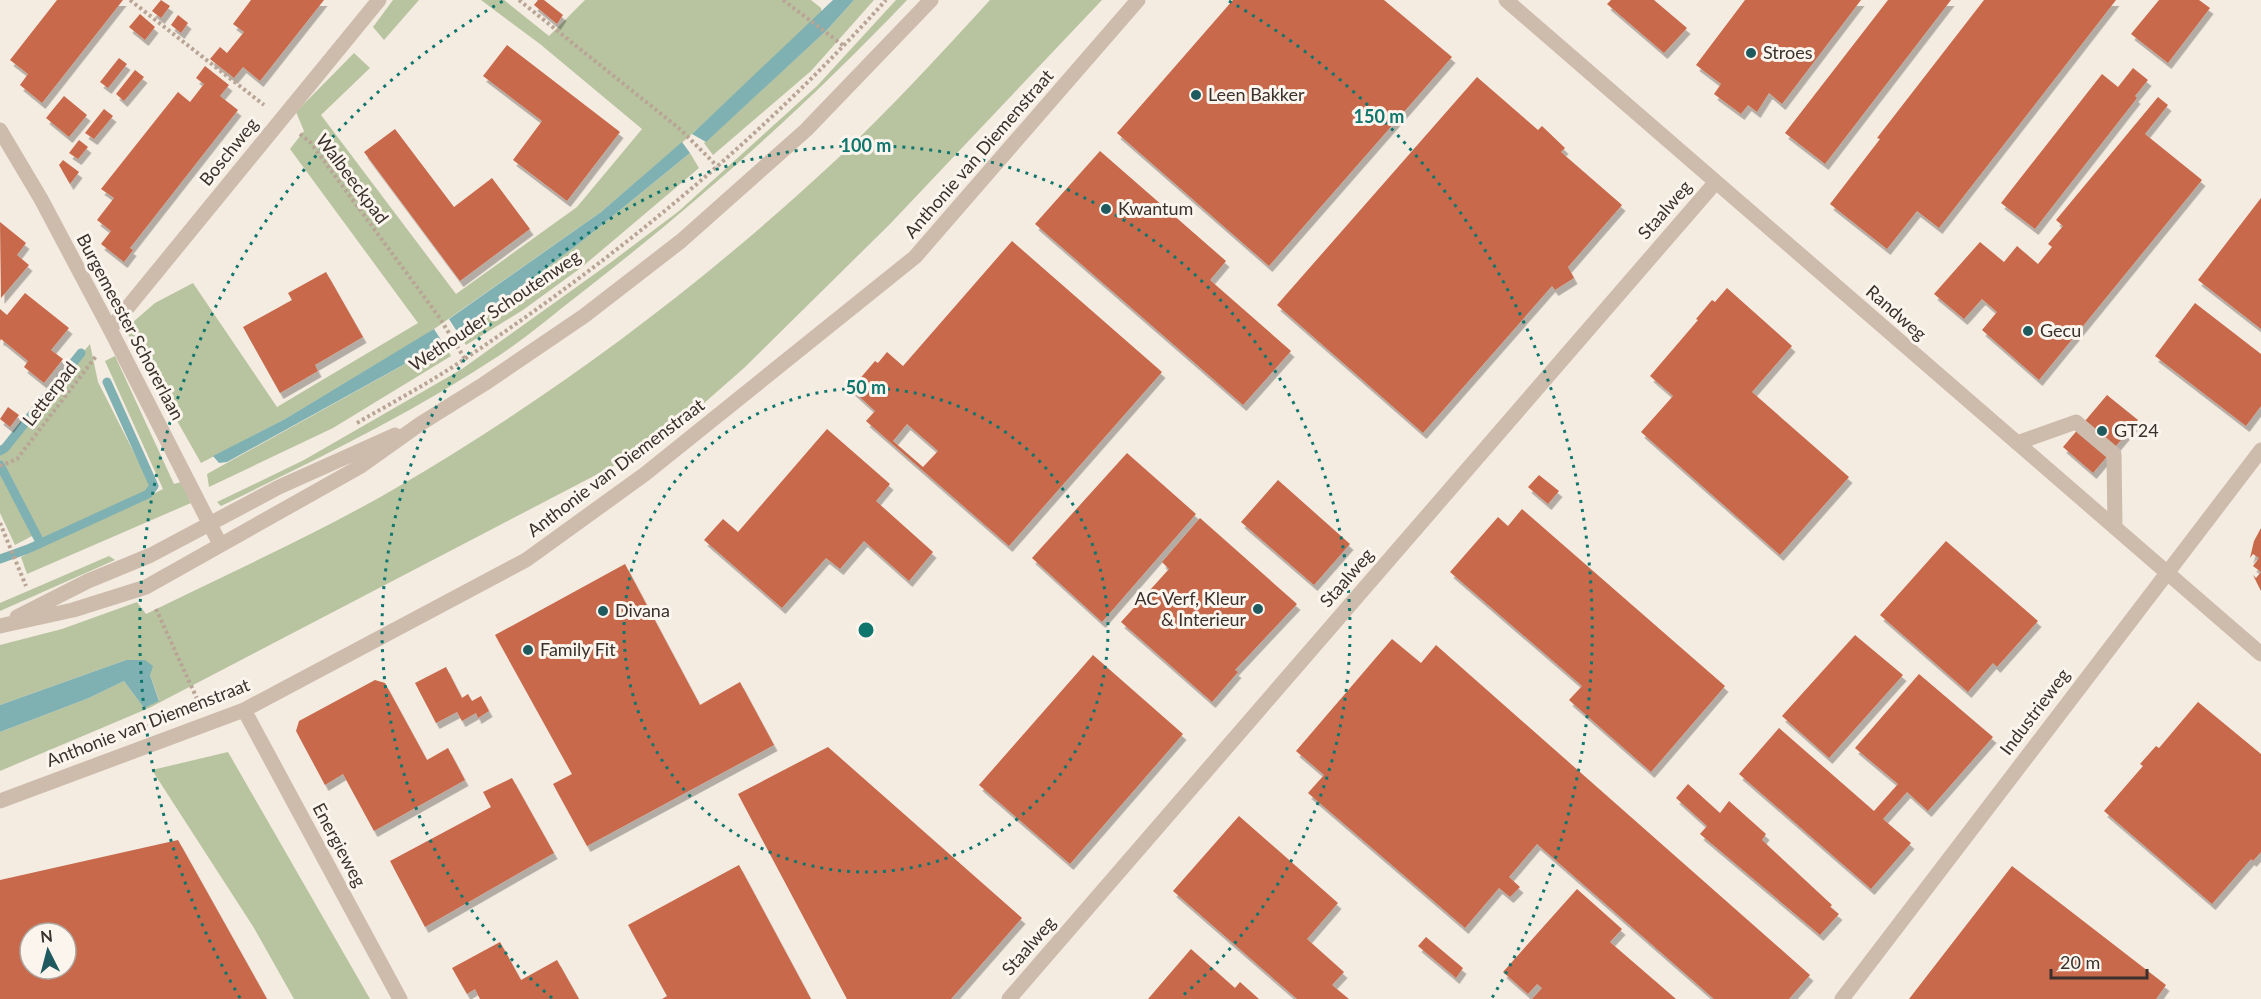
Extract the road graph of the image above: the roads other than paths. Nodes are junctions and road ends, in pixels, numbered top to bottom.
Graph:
1 (379, 0) edge
2 (931, 0) edge
3 (1138, 0) edge
4 (1506, 0) edge
5 (0, 130) edge
6 (1715, 183) junction
7 (110, 329) junction
8 (420, 424) junction
9 (2017, 443) junction
10 (2261, 450) edge
11 (209, 525) junction
12 (2115, 528) junction
13 (220, 544) junction
14 (2166, 572) junction
15 (0, 626) edge
16 (2261, 654) edge
17 (244, 710) junction
18 (0, 801) edge
19 (400, 999) edge
20 (1009, 999) edge
21 (1842, 999) edge

1 - 7 street, Boschweg
2 - 8 street
3 - 17 street, Anthonie van Diemenstraat
4 - 6 street, Randweg
5 - 7 street, Burgemeester Schorerlaan
6 - 9 street, Randweg
6 - 20 street, Staalweg
7 - 11 street, Burgemeester Schorerlaan
8 - 11 street
8 - 13 street
9 - 12 street, Randweg
9 - 12 street
10 - 14 street, Industrieweg
11 - 13 street, Burgemeester Schorerlaan
11 - 15 street
12 - 14 street, Randweg
13 - 15 street
14 - 16 street, Randweg
14 - 21 street, Industrieweg
17 - 18 street, Anthonie van Diemenstraat
17 - 19 street, Energieweg

